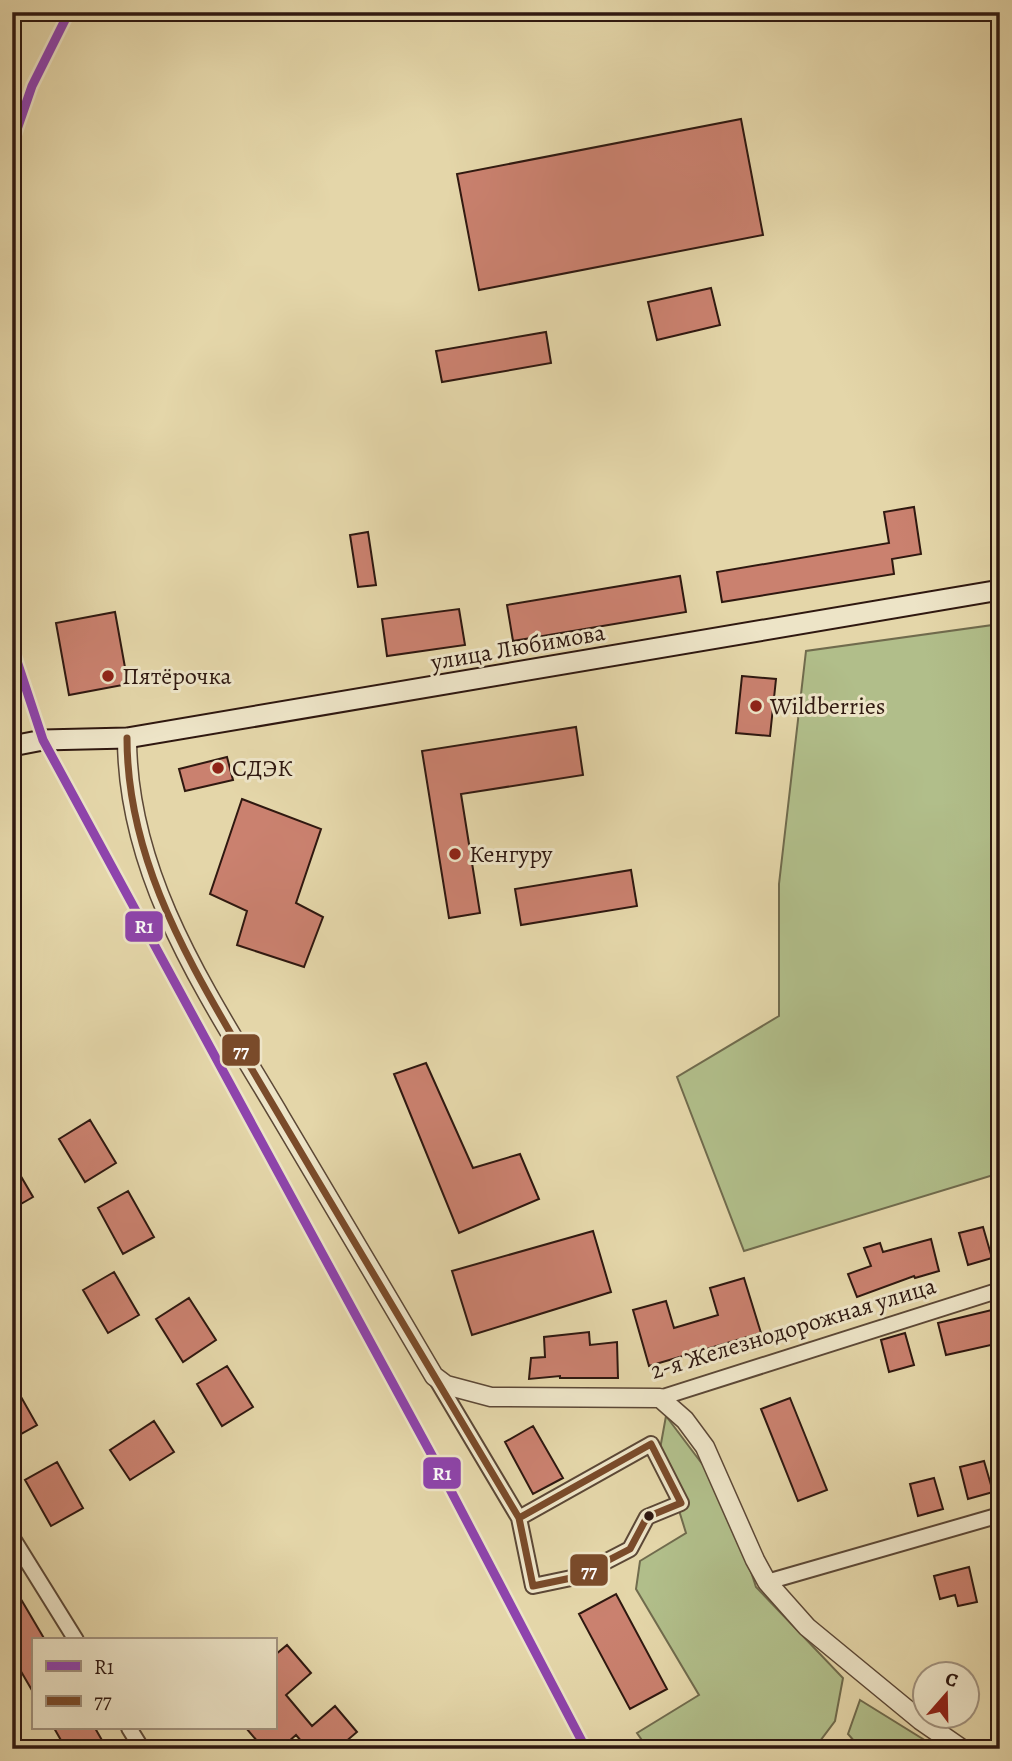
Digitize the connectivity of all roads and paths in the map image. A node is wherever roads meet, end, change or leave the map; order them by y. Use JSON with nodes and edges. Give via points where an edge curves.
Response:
{"nodes":[{"id":1,"x":1000,"y":590,"type":"edge"},
{"id":2,"x":127,"y":738,"type":"junction"},
{"id":3,"x":12,"y":746,"type":"edge"},
{"id":4,"x":1000,"y":1290,"type":"edge"},
{"id":5,"x":434,"y":1376,"type":"junction"},
{"id":6,"x":660,"y":1398,"type":"junction"},
{"id":7,"x":1000,"y":1515,"type":"edge"},
{"id":8,"x":519,"y":1518,"type":"junction"},
{"id":9,"x":12,"y":1537,"type":"edge"},
{"id":10,"x":767,"y":1582,"type":"junction"},
{"id":11,"x":75,"y":1638,"type":"edge"},
{"id":12,"x":130,"y":1730,"type":"edge"},
{"id":13,"x":142,"y":1749,"type":"edge"},
{"id":14,"x":962,"y":1749,"type":"edge"}],
"edges":[{"from":1,"to":2,"type":"main road","name":"улица Любимова"},
{"from":2,"to":3,"type":"main road","name":"улица Любимова","via":[[43,740]]},
{"from":2,"to":5,"type":"street","via":[[141,845],[177,938]]},
{"from":4,"to":6,"type":"street","name":"2-я Железнодорожная улица"},
{"from":5,"to":6,"type":"street","name":"2-я Железнодорожная улица","via":[[446,1385],[491,1397]]},
{"from":5,"to":8,"type":"street"},
{"from":6,"to":10,"type":"street","via":[[685,1420],[705,1447]]},
{"from":7,"to":10,"type":"street"},
{"from":8,"to":8,"type":"street","via":[[533,1586],[576,1577],[630,1549],[647,1517],[681,1503],[651,1444]]},
{"from":9,"to":11,"type":"street"},
{"from":10,"to":14,"type":"street","via":[[807,1627]]},
{"from":12,"to":13,"type":"street"}]}
